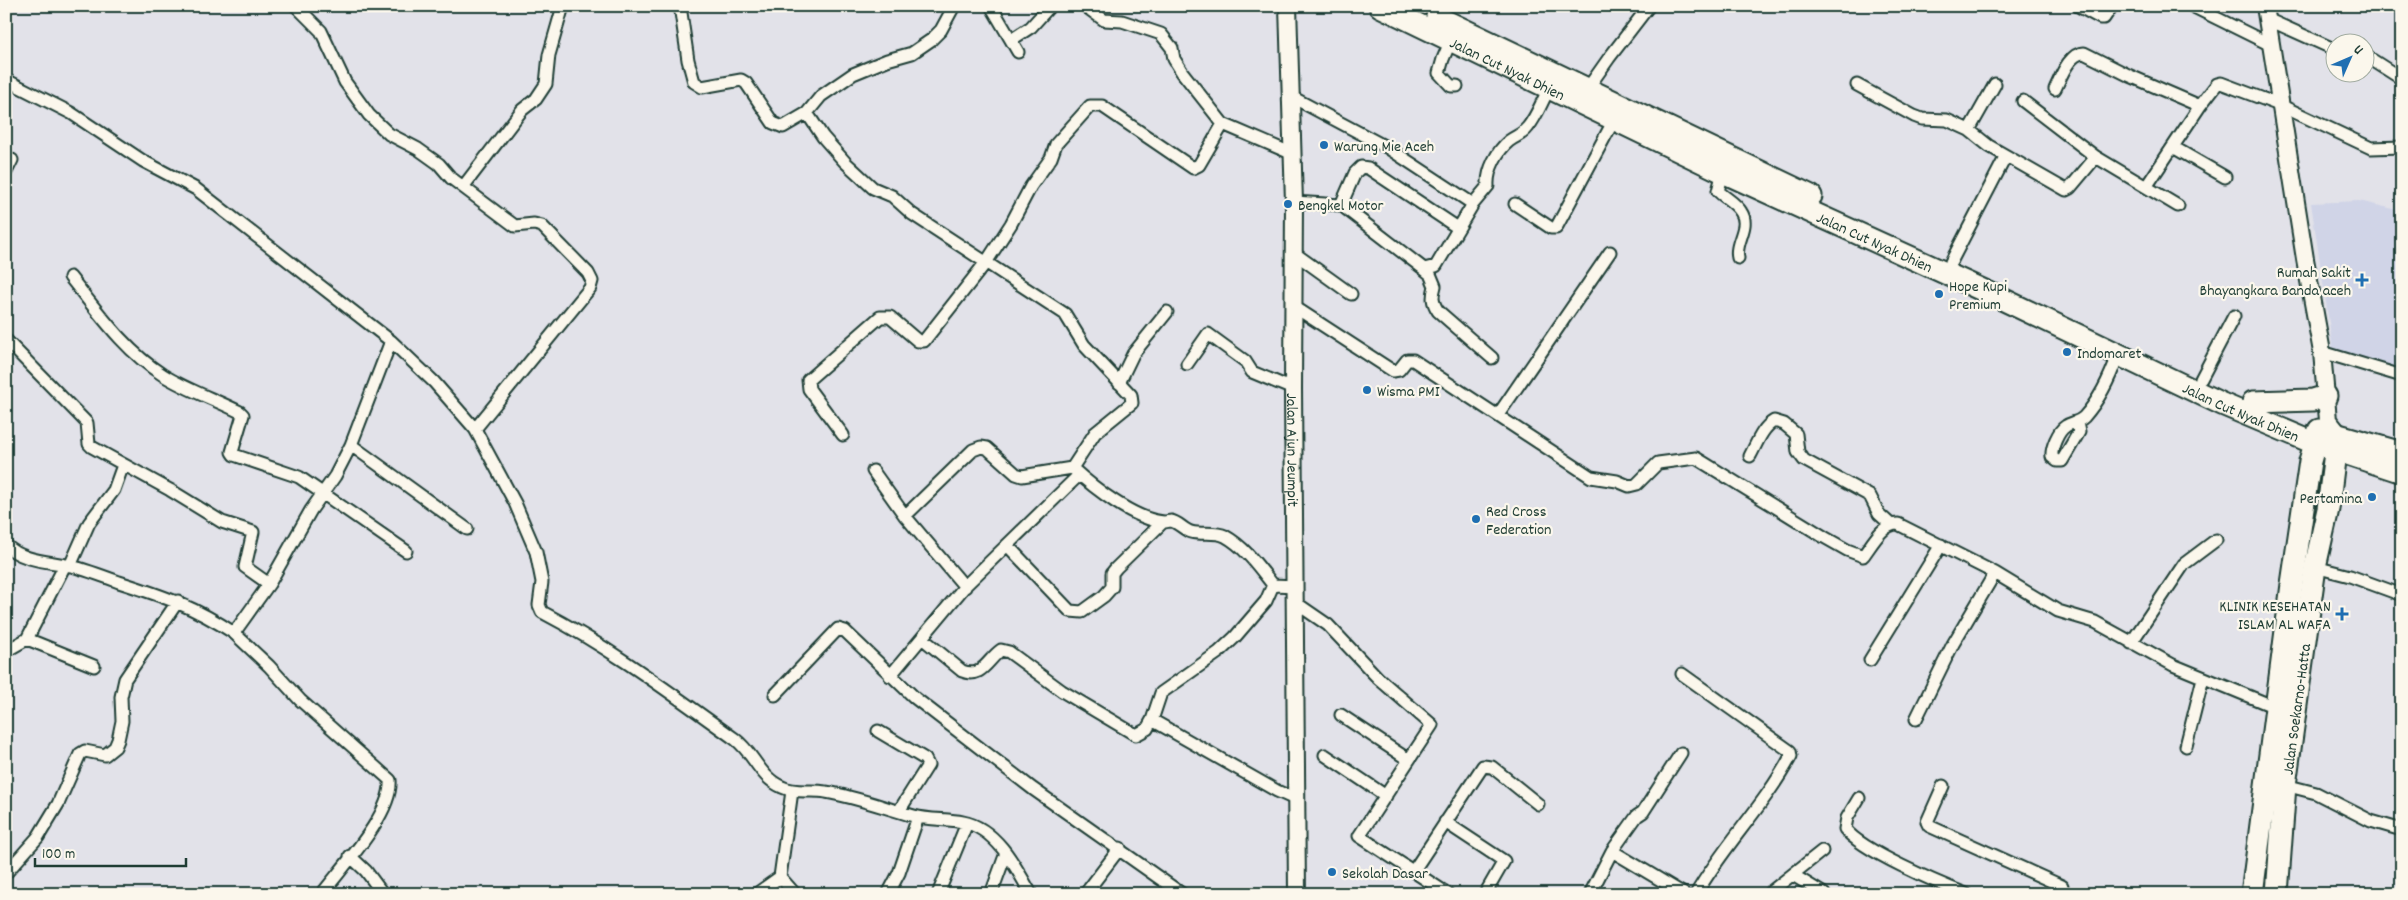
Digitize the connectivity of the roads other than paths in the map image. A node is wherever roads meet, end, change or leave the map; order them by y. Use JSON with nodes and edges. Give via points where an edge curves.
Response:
{"nodes":[{"id":1,"x":296,"y":6,"type":"edge"},
{"id":2,"x":563,"y":6,"type":"edge"},
{"id":3,"x":680,"y":6,"type":"edge"},
{"id":4,"x":954,"y":6,"type":"edge"},
{"id":5,"x":991,"y":6,"type":"edge"},
{"id":6,"x":1050,"y":6,"type":"edge"},
{"id":7,"x":1085,"y":6,"type":"edge"},
{"id":8,"x":1288,"y":6,"type":"edge"},
{"id":9,"x":1380,"y":6,"type":"edge"},
{"id":10,"x":1413,"y":6,"type":"edge"},
{"id":11,"x":1649,"y":6,"type":"edge"},
{"id":12,"x":2078,"y":6,"type":"edge"},
{"id":13,"x":2112,"y":6,"type":"edge"},
{"id":14,"x":2192,"y":6,"type":"edge"},
{"id":15,"x":2266,"y":13,"type":"edge"},
{"id":16,"x":1011,"y":40,"type":"junction"},
{"id":17,"x":1452,"y":40,"type":"junction"},
{"id":18,"x":2271,"y":45,"type":"junction"},
{"id":19,"x":2326,"y":45,"type":"edge"},
{"id":20,"x":1018,"y":52,"type":"dead end"},
{"id":21,"x":2376,"y":62,"type":"edge"},
{"id":22,"x":2402,"y":79,"type":"edge"},
{"id":23,"x":6,"y":80,"type":"edge"},
{"id":24,"x":1995,"y":84,"type":"dead end"},
{"id":25,"x":1857,"y":85,"type":"dead end"},
{"id":26,"x":1456,"y":86,"type":"dead end"},
{"id":27,"x":1549,"y":89,"type":"junction"},
{"id":28,"x":2054,"y":89,"type":"dead end"},
{"id":29,"x":1584,"y":96,"type":"junction"},
{"id":30,"x":1292,"y":97,"type":"junction"},
{"id":31,"x":2023,"y":101,"type":"dead end"},
{"id":32,"x":2200,"y":106,"type":"junction"},
{"id":33,"x":2282,"y":106,"type":"junction"},
{"id":34,"x":807,"y":113,"type":"junction"},
{"id":35,"x":1614,"y":120,"type":"junction"},
{"id":36,"x":1223,"y":124,"type":"junction"},
{"id":37,"x":1969,"y":130,"type":"junction"},
{"id":38,"x":2402,"y":146,"type":"edge"},
{"id":39,"x":2173,"y":147,"type":"junction"},
{"id":40,"x":1293,"y":154,"type":"junction"},
{"id":41,"x":2006,"y":156,"type":"junction"},
{"id":42,"x":2096,"y":157,"type":"junction"},
{"id":43,"x":12,"y":160,"type":"dead end"},
{"id":44,"x":6,"y":172,"type":"edge"},
{"id":45,"x":1723,"y":172,"type":"junction"},
{"id":46,"x":2225,"y":177,"type":"dead end"},
{"id":47,"x":2146,"y":186,"type":"junction"},
{"id":48,"x":463,"y":188,"type":"junction"},
{"id":49,"x":1294,"y":202,"type":"junction"},
{"id":50,"x":1473,"y":204,"type":"junction"},
{"id":51,"x":1515,"y":204,"type":"dead end"},
{"id":52,"x":1341,"y":205,"type":"junction"},
{"id":53,"x":2178,"y":206,"type":"dead end"},
{"id":54,"x":1458,"y":228,"type":"junction"},
{"id":55,"x":1610,"y":252,"type":"dead end"},
{"id":56,"x":1294,"y":253,"type":"junction"},
{"id":57,"x":1738,"y":258,"type":"dead end"},
{"id":58,"x":987,"y":261,"type":"junction"},
{"id":59,"x":1951,"y":262,"type":"junction"},
{"id":60,"x":1424,"y":269,"type":"junction"},
{"id":61,"x":70,"y":277,"type":"dead end"},
{"id":62,"x":1351,"y":294,"type":"dead end"},
{"id":63,"x":1293,"y":306,"type":"junction"},
{"id":64,"x":1167,"y":312,"type":"dead end"},
{"id":65,"x":2234,"y":316,"type":"dead end"},
{"id":66,"x":6,"y":340,"type":"edge"},
{"id":67,"x":391,"y":341,"type":"junction"},
{"id":68,"x":2322,"y":352,"type":"junction"},
{"id":69,"x":2118,"y":355,"type":"junction"},
{"id":70,"x":1492,"y":358,"type":"dead end"},
{"id":71,"x":1187,"y":364,"type":"dead end"},
{"id":72,"x":2402,"y":376,"type":"edge"},
{"id":73,"x":2201,"y":379,"type":"junction"},
{"id":74,"x":1119,"y":383,"type":"junction"},
{"id":75,"x":1293,"y":389,"type":"junction"},
{"id":76,"x":2326,"y":396,"type":"junction"},
{"id":77,"x":2254,"y":402,"type":"junction"},
{"id":78,"x":1498,"y":415,"type":"junction"},
{"id":79,"x":2077,"y":423,"type":"dead end"},
{"id":80,"x":475,"y":429,"type":"junction"},
{"id":81,"x":842,"y":435,"type":"dead end"},
{"id":82,"x":2327,"y":435,"type":"junction"},
{"id":83,"x":351,"y":444,"type":"junction"},
{"id":84,"x":2402,"y":453,"type":"edge"},
{"id":85,"x":1750,"y":456,"type":"dead end"},
{"id":86,"x":123,"y":465,"type":"junction"},
{"id":87,"x":873,"y":471,"type":"dead end"},
{"id":88,"x":1075,"y":471,"type":"junction"},
{"id":89,"x":2402,"y":472,"type":"edge"},
{"id":90,"x":323,"y":494,"type":"junction"},
{"id":91,"x":905,"y":516,"type":"junction"},
{"id":92,"x":1163,"y":522,"type":"junction"},
{"id":93,"x":1890,"y":524,"type":"junction"},
{"id":94,"x":467,"y":529,"type":"dead end"},
{"id":95,"x":2216,"y":540,"type":"dead end"},
{"id":96,"x":1007,"y":545,"type":"junction"},
{"id":97,"x":1941,"y":545,"type":"junction"},
{"id":98,"x":6,"y":546,"type":"edge"},
{"id":99,"x":406,"y":551,"type":"dead end"},
{"id":100,"x":67,"y":565,"type":"junction"},
{"id":101,"x":2315,"y":567,"type":"junction"},
{"id":102,"x":1995,"y":573,"type":"junction"},
{"id":103,"x":269,"y":584,"type":"junction"},
{"id":104,"x":1274,"y":585,"type":"junction"},
{"id":105,"x":1296,"y":586,"type":"junction"},
{"id":106,"x":965,"y":587,"type":"junction"},
{"id":107,"x":2402,"y":595,"type":"edge"},
{"id":108,"x":178,"y":601,"type":"junction"},
{"id":109,"x":1296,"y":603,"type":"junction"},
{"id":110,"x":234,"y":633,"type":"junction"},
{"id":111,"x":922,"y":638,"type":"junction"},
{"id":112,"x":27,"y":639,"type":"junction"},
{"id":113,"x":2131,"y":643,"type":"junction"},
{"id":114,"x":6,"y":651,"type":"edge"},
{"id":115,"x":1870,"y":660,"type":"dead end"},
{"id":116,"x":94,"y":666,"type":"dead end"},
{"id":117,"x":1682,"y":674,"type":"dead end"},
{"id":118,"x":890,"y":676,"type":"junction"},
{"id":119,"x":2203,"y":678,"type":"junction"},
{"id":120,"x":775,"y":695,"type":"dead end"},
{"id":121,"x":2275,"y":707,"type":"junction"},
{"id":122,"x":1341,"y":714,"type":"dead end"},
{"id":123,"x":1916,"y":719,"type":"dead end"},
{"id":124,"x":1152,"y":720,"type":"junction"},
{"id":125,"x":878,"y":731,"type":"dead end"},
{"id":126,"x":2186,"y":746,"type":"dead end"},
{"id":127,"x":1681,"y":753,"type":"dead end"},
{"id":128,"x":1325,"y":755,"type":"dead end"},
{"id":129,"x":1409,"y":760,"type":"junction"},
{"id":130,"x":2285,"y":785,"type":"junction"},
{"id":131,"x":1943,"y":786,"type":"dead end"},
{"id":132,"x":792,"y":791,"type":"junction"},
{"id":133,"x":1386,"y":796,"type":"junction"},
{"id":134,"x":1859,"y":798,"type":"dead end"},
{"id":135,"x":1297,"y":800,"type":"junction"},
{"id":136,"x":1538,"y":804,"type":"dead end"},
{"id":137,"x":900,"y":812,"type":"junction"},
{"id":138,"x":918,"y":817,"type":"junction"},
{"id":139,"x":1445,"y":822,"type":"junction"},
{"id":140,"x":967,"y":823,"type":"junction"},
{"id":141,"x":2402,"y":830,"type":"edge"},
{"id":142,"x":1120,"y":848,"type":"junction"},
{"id":143,"x":1612,"y":851,"type":"junction"},
{"id":144,"x":1822,"y":851,"type":"dead end"},
{"id":145,"x":1006,"y":853,"type":"junction"},
{"id":146,"x":350,"y":856,"type":"junction"},
{"id":147,"x":1414,"y":870,"type":"junction"},
{"id":148,"x":6,"y":874,"type":"edge"},
{"id":149,"x":1793,"y":875,"type":"junction"},
{"id":150,"x":780,"y":877,"type":"junction"},
{"id":151,"x":322,"y":894,"type":"edge"},
{"id":152,"x":383,"y":894,"type":"edge"},
{"id":153,"x":756,"y":894,"type":"edge"},
{"id":154,"x":795,"y":894,"type":"edge"},
{"id":155,"x":888,"y":894,"type":"edge"},
{"id":156,"x":938,"y":894,"type":"edge"},
{"id":157,"x":990,"y":894,"type":"edge"},
{"id":158,"x":1032,"y":894,"type":"edge"},
{"id":159,"x":1085,"y":894,"type":"edge"},
{"id":160,"x":1182,"y":894,"type":"edge"},
{"id":161,"x":1297,"y":894,"type":"edge"},
{"id":162,"x":1448,"y":894,"type":"edge"},
{"id":163,"x":1485,"y":894,"type":"edge"},
{"id":164,"x":1590,"y":894,"type":"edge"},
{"id":165,"x":1684,"y":894,"type":"edge"},
{"id":166,"x":1696,"y":894,"type":"edge"},
{"id":167,"x":1768,"y":894,"type":"edge"},
{"id":168,"x":1824,"y":894,"type":"edge"},
{"id":169,"x":1966,"y":894,"type":"edge"},
{"id":170,"x":2064,"y":894,"type":"edge"},
{"id":171,"x":2252,"y":894,"type":"edge"},
{"id":172,"x":2277,"y":894,"type":"edge"}],
"edges":[{"from":1,"to":48,"type":"street","via":[[321,31],[345,82],[368,115],[389,134],[439,164]]},
{"from":2,"to":48,"type":"street","via":[[549,56],[546,84],[536,99],[522,110]]},
{"from":3,"to":34,"type":"street","via":[[688,60],[697,85],[702,87],[741,80],[772,123],[783,127]]},
{"from":4,"to":34,"type":"street","via":[[941,30],[931,40],[912,53],[853,74],[821,96]]},
{"from":5,"to":16,"type":"street"},
{"from":6,"to":16,"type":"street","via":[[1031,27]]},
{"from":7,"to":36,"type":"street","via":[[1104,20],[1122,21],[1161,34],[1172,48],[1182,72]]},
{"from":8,"to":30,"type":"street","name":"Jalan Ajun Jeumpit"},
{"from":9,"to":17,"type":"highway","name":"Jalan Cut Nyak Dhien"},
{"from":10,"to":29,"type":"highway","name":"Jalan Cut Nyak Dhien"},
{"from":11,"to":29,"type":"street"},
{"from":12,"to":13,"type":"street","via":[[2100,18],[2104,18]]},
{"from":14,"to":18,"type":"street"},
{"from":15,"to":18,"type":"street"},
{"from":15,"to":19,"type":"street"},
{"from":16,"to":20,"type":"street"},
{"from":17,"to":26,"type":"street","via":[[1439,73],[1451,86]]},
{"from":17,"to":27,"type":"highway","name":"Jalan Cut Nyak Dhien"},
{"from":18,"to":33,"type":"street"},
{"from":21,"to":22,"type":"street"},
{"from":23,"to":67,"type":"street","via":[[71,113],[143,161],[196,189]]},
{"from":24,"to":37,"type":"street"},
{"from":25,"to":37,"type":"street","via":[[1914,116],[1947,120]]},
{"from":27,"to":29,"type":"highway","name":"Jalan Cut Nyak Dhien"},
{"from":27,"to":50,"type":"street","via":[[1521,136],[1510,141],[1491,165],[1487,175],[1488,186]]},
{"from":28,"to":32,"type":"street","via":[[2073,57],[2084,53]]},
{"from":29,"to":35,"type":"highway","name":"Jalan Cut Nyak Dhien"},
{"from":29,"to":59,"type":"highway","name":"Jalan Cut Nyak Dhien"},
{"from":30,"to":40,"type":"street","name":"Jalan Ajun Jeumpit"},
{"from":30,"to":50,"type":"street","via":[[1388,148]]},
{"from":31,"to":42,"type":"street"},
{"from":32,"to":33,"type":"street","via":[[2221,82]]},
{"from":32,"to":39,"type":"street"},
{"from":33,"to":38,"type":"street","via":[[2371,148]]},
{"from":33,"to":68,"type":"street","via":[[2304,259]]},
{"from":34,"to":58,"type":"street","via":[[823,137],[872,188],[892,196],[912,214]]},
{"from":35,"to":45,"type":"highway","name":"Jalan Cut Nyak Dhien"},
{"from":35,"to":51,"type":"street","via":[[1556,228],[1551,228]]},
{"from":36,"to":40,"type":"street"},
{"from":36,"to":58,"type":"street","via":[[1199,165],[1193,168],[1102,106],[1090,106],[1056,144],[1051,158]]},
{"from":37,"to":41,"type":"street"},
{"from":39,"to":46,"type":"street"},
{"from":39,"to":47,"type":"street"},
{"from":40,"to":49,"type":"street","name":"Jalan Ajun Jeumpit"},
{"from":41,"to":42,"type":"street","via":[[2066,190]]},
{"from":41,"to":59,"type":"street"},
{"from":42,"to":47,"type":"street"},
{"from":43,"to":44,"type":"street"},
{"from":45,"to":57,"type":"street","via":[[1718,191],[1742,212],[1744,220],[1736,250]]},
{"from":45,"to":69,"type":"highway","name":"Jalan Cut Nyak Dhien"},
{"from":47,"to":53,"type":"street"},
{"from":48,"to":80,"type":"street","via":[[515,226],[542,226],[592,281],[590,288]]},
{"from":49,"to":52,"type":"street"},
{"from":49,"to":56,"type":"street","name":"Jalan Ajun Jeumpit"},
{"from":50,"to":54,"type":"street"},
{"from":52,"to":54,"type":"street","via":[[1355,173],[1360,167],[1368,168]]},
{"from":52,"to":60,"type":"street"},
{"from":54,"to":60,"type":"street","via":[[1436,266]]},
{"from":55,"to":78,"type":"street"},
{"from":56,"to":62,"type":"street"},
{"from":56,"to":63,"type":"street","name":"Jalan Ajun Jeumpit"},
{"from":58,"to":74,"type":"street","via":[[1065,314],[1084,345]]},
{"from":58,"to":81,"type":"street","via":[[924,341],[918,341],[890,317],[880,317],[808,380],[809,389]]},
{"from":59,"to":73,"type":"highway","name":"Jalan Cut Nyak Dhien"},
{"from":60,"to":70,"type":"street","via":[[1435,286],[1432,296],[1438,311]]},
{"from":61,"to":90,"type":"street","via":[[112,330],[156,369],[191,390],[240,412],[244,419],[232,452],[234,455],[299,477]]},
{"from":63,"to":75,"type":"street","name":"Jalan Ajun Jeumpit"},
{"from":63,"to":78,"type":"street","via":[[1393,370],[1399,370],[1407,360],[1413,360]]},
{"from":64,"to":74,"type":"street","via":[[1133,354]]},
{"from":65,"to":73,"type":"street"},
{"from":66,"to":86,"type":"street","via":[[87,423],[92,448]]},
{"from":67,"to":80,"type":"street","via":[[434,382]]},
{"from":67,"to":83,"type":"street"},
{"from":68,"to":72,"type":"street"},
{"from":68,"to":76,"type":"street"},
{"from":69,"to":79,"type":"street","via":[[2106,385]]},
{"from":69,"to":82,"type":"highway","name":"Jalan Cut Nyak Dhien","via":[[2222,404]]},
{"from":71,"to":75,"type":"street","via":[[1208,334],[1246,361],[1252,372]]},
{"from":73,"to":77,"type":"highway","name":"Jalan Cut Nyak Dhien"},
{"from":74,"to":88,"type":"street","via":[[1131,395],[1132,403],[1095,433]]},
{"from":75,"to":105,"type":"street","name":"Jalan Ajun Jeumpit"},
{"from":76,"to":77,"type":"highway","via":[[2314,400]]},
{"from":76,"to":82,"type":"street"},
{"from":77,"to":82,"type":"highway","name":"Jalan Cut Nyak Dhien"},
{"from":78,"to":93,"type":"street","via":[[1591,477],[1629,486],[1637,484],[1658,463],[1696,458],[1824,537],[1863,556]]},
{"from":80,"to":132,"type":"street","via":[[515,503],[536,552],[542,582],[539,605],[542,612],[649,676],[739,743],[770,781]]},
{"from":82,"to":84,"type":"highway","name":"Jalan Cut Nyak Dhien"},
{"from":82,"to":89,"type":"highway","name":"Jalan Cut Nyak Dhien"},
{"from":82,"to":101,"type":"highway","name":"Jalan Soekarno-Hatta","via":[[2328,509]]},
{"from":82,"to":121,"type":"highway","name":"Jalan Soekarno-Hatta"},
{"from":83,"to":90,"type":"street"},
{"from":83,"to":94,"type":"street"},
{"from":85,"to":93,"type":"street","via":[[1770,424],[1774,421],[1784,424],[1796,434],[1798,452],[1804,460],[1870,496],[1879,514]]},
{"from":86,"to":100,"type":"street","via":[[114,490],[89,523]]},
{"from":86,"to":103,"type":"street","via":[[222,522],[253,532],[245,567]]},
{"from":87,"to":91,"type":"street"},
{"from":88,"to":91,"type":"street","via":[[1022,476],[981,447],[973,450]]},
{"from":88,"to":92,"type":"street","via":[[1108,497],[1141,515]]},
{"from":88,"to":96,"type":"street"},
{"from":90,"to":99,"type":"street"},
{"from":90,"to":103,"type":"street"},
{"from":91,"to":106,"type":"street"},
{"from":92,"to":96,"type":"street","via":[[1116,568],[1112,574],[1112,587],[1104,596],[1082,612],[1070,611]]},
{"from":92,"to":104,"type":"street","via":[[1172,521],[1196,533],[1226,537],[1250,556]]},
{"from":93,"to":97,"type":"street","via":[[1898,524]]},
{"from":95,"to":113,"type":"street","via":[[2184,564]]},
{"from":96,"to":106,"type":"street"},
{"from":97,"to":102,"type":"street"},
{"from":97,"to":115,"type":"street"},
{"from":98,"to":100,"type":"street","via":[[25,556]]},
{"from":100,"to":108,"type":"street"},
{"from":100,"to":112,"type":"street"},
{"from":101,"to":107,"type":"street"},
{"from":101,"to":130,"type":"highway","name":"Jalan Soekarno-Hatta"},
{"from":102,"to":113,"type":"street","via":[[2058,611],[2095,622]]},
{"from":102,"to":123,"type":"street","via":[[1953,644]]},
{"from":103,"to":110,"type":"street"},
{"from":104,"to":105,"type":"street"},
{"from":104,"to":124,"type":"street","via":[[1266,601],[1235,637],[1161,693]]},
{"from":105,"to":109,"type":"street","name":"Jalan Ajun Jeumpit"},
{"from":106,"to":111,"type":"street"},
{"from":108,"to":110,"type":"street"},
{"from":108,"to":148,"type":"street","via":[[126,679],[121,697],[122,721],[115,747],[105,755],[85,751],[80,754],[58,804],[38,837]]},
{"from":109,"to":129,"type":"street","via":[[1328,626],[1378,678],[1431,723],[1432,727]]},
{"from":109,"to":135,"type":"street","name":"Jalan Ajun Jeumpit"},
{"from":110,"to":146,"type":"street","via":[[300,700],[390,780],[391,792],[386,806]]},
{"from":111,"to":118,"type":"street"},
{"from":111,"to":124,"type":"street","via":[[970,674],[979,673],[1001,650],[1009,652],[1062,691],[1136,735],[1147,729]]},
{"from":112,"to":114,"type":"street"},
{"from":112,"to":116,"type":"street"},
{"from":113,"to":119,"type":"street"},
{"from":117,"to":166,"type":"street","via":[[1790,751],[1791,756],[1737,836],[1710,868]]},
{"from":118,"to":120,"type":"street","via":[[845,631],[838,629]]},
{"from":118,"to":142,"type":"street","via":[[1033,789]]},
{"from":119,"to":121,"type":"street"},
{"from":119,"to":126,"type":"street"},
{"from":121,"to":171,"type":"highway","name":"Jalan Soekarno-Hatta"},
{"from":122,"to":129,"type":"street"},
{"from":124,"to":135,"type":"street"},
{"from":125,"to":137,"type":"street","via":[[925,759],[928,766]]},
{"from":127,"to":143,"type":"street"},
{"from":128,"to":133,"type":"street"},
{"from":129,"to":133,"type":"street"},
{"from":130,"to":141,"type":"street","via":[[2316,793],[2371,821]]},
{"from":130,"to":172,"type":"highway","name":"Jalan Soekarno-Hatta"},
{"from":131,"to":170,"type":"street","via":[[1927,822],[1929,826],[2062,886]]},
{"from":132,"to":137,"type":"street","via":[[828,792]]},
{"from":132,"to":150,"type":"street"},
{"from":133,"to":147,"type":"street","via":[[1359,836]]},
{"from":134,"to":169,"type":"street","via":[[1847,818],[1845,829],[1848,834],[1901,864]]},
{"from":135,"to":161,"type":"street","name":"Jalan Ajun Jeumpit"},
{"from":136,"to":139,"type":"street","via":[[1487,765],[1478,770]]},
{"from":137,"to":138,"type":"street"},
{"from":138,"to":140,"type":"street"},
{"from":138,"to":155,"type":"street"},
{"from":139,"to":147,"type":"street"},
{"from":139,"to":163,"type":"street","via":[[1504,861]]},
{"from":140,"to":145,"type":"street","via":[[985,833]]},
{"from":140,"to":156,"type":"street"},
{"from":142,"to":159,"type":"street"},
{"from":142,"to":160,"type":"street"},
{"from":143,"to":164,"type":"street"},
{"from":143,"to":165,"type":"street"},
{"from":144,"to":149,"type":"street"},
{"from":145,"to":157,"type":"street"},
{"from":145,"to":158,"type":"street"},
{"from":146,"to":151,"type":"street"},
{"from":146,"to":152,"type":"street"},
{"from":147,"to":162,"type":"street"},
{"from":149,"to":167,"type":"street"},
{"from":149,"to":168,"type":"street"},
{"from":150,"to":153,"type":"street"},
{"from":150,"to":154,"type":"street"}]}
